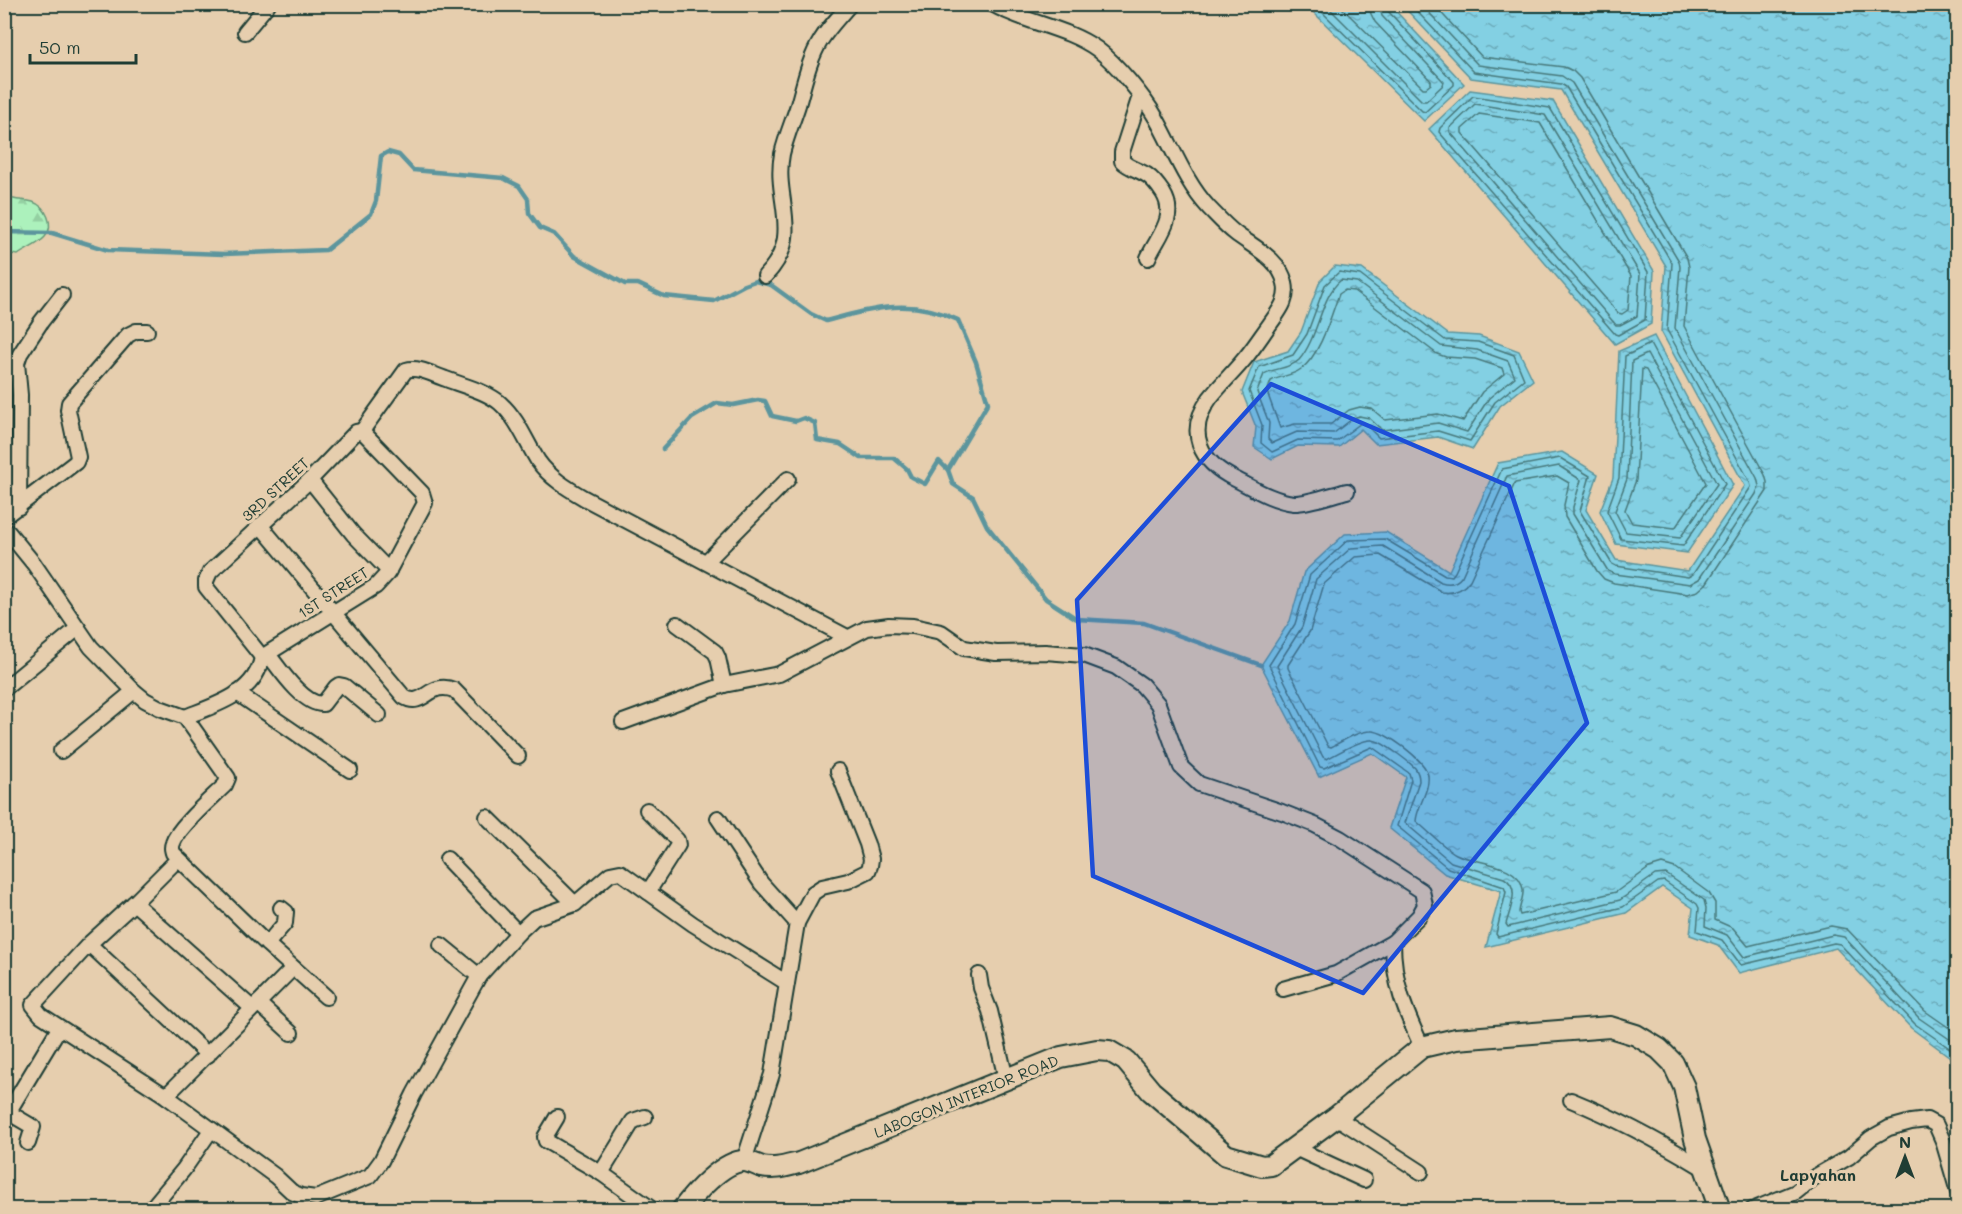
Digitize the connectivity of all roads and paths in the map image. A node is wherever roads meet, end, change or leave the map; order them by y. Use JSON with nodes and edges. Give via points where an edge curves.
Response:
{"nodes":[{"id":1,"x":268,"y":4,"type":"edge"},
{"id":2,"x":850,"y":4,"type":"edge"},
{"id":3,"x":992,"y":4,"type":"edge"},
{"id":4,"x":245,"y":32,"type":"dead end"},
{"id":5,"x":1140,"y":96,"type":"junction"},
{"id":6,"x":1148,"y":258,"type":"dead end"},
{"id":7,"x":765,"y":276,"type":"dead end"},
{"id":8,"x":62,"y":295,"type":"dead end"},
{"id":9,"x":147,"y":331,"type":"dead end"},
{"id":10,"x":362,"y":431,"type":"junction"},
{"id":11,"x":788,"y":479,"type":"dead end"},
{"id":12,"x":310,"y":480,"type":"junction"},
{"id":13,"x":1347,"y":491,"type":"dead end"},
{"id":14,"x":19,"y":507,"type":"junction"},
{"id":15,"x":4,"y":517,"type":"edge"},
{"id":16,"x":260,"y":525,"type":"junction"},
{"id":17,"x":4,"y":531,"type":"edge"},
{"id":18,"x":706,"y":562,"type":"junction"},
{"id":19,"x":389,"y":571,"type":"junction"},
{"id":20,"x":333,"y":614,"type":"junction"},
{"id":21,"x":677,"y":624,"type":"dead end"},
{"id":22,"x":78,"y":628,"type":"junction"},
{"id":23,"x":847,"y":637,"type":"junction"},
{"id":24,"x":265,"y":655,"type":"junction"},
{"id":25,"x":724,"y":685,"type":"junction"},
{"id":26,"x":4,"y":689,"type":"edge"},
{"id":27,"x":134,"y":691,"type":"junction"},
{"id":28,"x":237,"y":693,"type":"junction"},
{"id":29,"x":379,"y":715,"type":"dead end"},
{"id":30,"x":185,"y":717,"type":"junction"},
{"id":31,"x":623,"y":722,"type":"dead end"},
{"id":32,"x":61,"y":751,"type":"dead end"},
{"id":33,"x":518,"y":756,"type":"dead end"},
{"id":34,"x":350,"y":770,"type":"dead end"},
{"id":35,"x":838,"y":771,"type":"dead end"},
{"id":36,"x":647,"y":810,"type":"dead end"},
{"id":37,"x":487,"y":817,"type":"dead end"},
{"id":38,"x":718,"y":818,"type":"dead end"},
{"id":39,"x":178,"y":859,"type":"junction"},
{"id":40,"x":447,"y":859,"type":"dead end"},
{"id":41,"x":648,"y":892,"type":"junction"},
{"id":42,"x":134,"y":903,"type":"junction"},
{"id":43,"x":575,"y":903,"type":"junction"},
{"id":44,"x":282,"y":908,"type":"dead end"},
{"id":45,"x":797,"y":923,"type":"junction"},
{"id":46,"x":518,"y":933,"type":"junction"},
{"id":47,"x":1393,"y":942,"type":"junction"},
{"id":48,"x":89,"y":944,"type":"junction"},
{"id":49,"x":267,"y":944,"type":"junction"},
{"id":50,"x":441,"y":945,"type":"dead end"},
{"id":51,"x":293,"y":968,"type":"junction"},
{"id":52,"x":979,"y":975,"type":"dead end"},
{"id":53,"x":479,"y":976,"type":"junction"},
{"id":54,"x":787,"y":983,"type":"junction"},
{"id":55,"x":1283,"y":989,"type":"dead end"},
{"id":56,"x":326,"y":997,"type":"dead end"},
{"id":57,"x":255,"y":1005,"type":"junction"},
{"id":58,"x":59,"y":1028,"type":"junction"},
{"id":59,"x":291,"y":1032,"type":"dead end"},
{"id":60,"x":1422,"y":1047,"type":"junction"},
{"id":61,"x":208,"y":1055,"type":"junction"},
{"id":62,"x":1006,"y":1079,"type":"junction"},
{"id":63,"x":166,"y":1096,"type":"junction"},
{"id":64,"x":1571,"y":1100,"type":"dead end"},
{"id":65,"x":557,"y":1117,"type":"dead end"},
{"id":66,"x":645,"y":1117,"type":"dead end"},
{"id":67,"x":1336,"y":1117,"type":"junction"},
{"id":68,"x":212,"y":1130,"type":"junction"},
{"id":69,"x":28,"y":1143,"type":"dead end"},
{"id":70,"x":1295,"y":1148,"type":"junction"},
{"id":71,"x":744,"y":1161,"type":"junction"},
{"id":72,"x":1705,"y":1169,"type":"junction"},
{"id":73,"x":1422,"y":1172,"type":"dead end"},
{"id":74,"x":601,"y":1173,"type":"junction"},
{"id":75,"x":1364,"y":1180,"type":"dead end"},
{"id":76,"x":1958,"y":1192,"type":"edge"},
{"id":77,"x":150,"y":1209,"type":"edge"},
{"id":78,"x":653,"y":1209,"type":"edge"},
{"id":79,"x":682,"y":1209,"type":"edge"},
{"id":80,"x":1720,"y":1209,"type":"edge"},
{"id":81,"x":1752,"y":1209,"type":"edge"}],
"edges":[{"from":1,"to":4,"type":"street"},
{"from":2,"to":7,"type":"street","via":[[821,40],[808,70],[782,155],[786,220],[782,256]]},
{"from":3,"to":5,"type":"street","via":[[1097,49]]},
{"from":5,"to":6,"type":"street","via":[[1122,161],[1149,176],[1169,202],[1165,226]]},
{"from":5,"to":13,"type":"street","via":[[1208,207],[1276,265],[1286,285],[1286,300],[1202,412],[1198,429],[1204,456],[1219,472],[1272,497],[1295,503]]},
{"from":8,"to":14,"type":"street","via":[[17,363]]},
{"from":9,"to":14,"type":"street","via":[[128,335],[69,404],[76,462]]},
{"from":10,"to":12,"type":"street","name":"3RD STREET","via":[[356,432]]},
{"from":10,"to":18,"type":"street","name":"3RD STREET","via":[[406,370],[417,369],[490,396],[513,418],[539,462],[557,481]]},
{"from":10,"to":19,"type":"street","name":"1ST STREET","via":[[425,498]]},
{"from":11,"to":18,"type":"street"},
{"from":12,"to":16,"type":"street","name":"3RD STREET"},
{"from":12,"to":19,"type":"street"},
{"from":14,"to":15,"type":"street"},
{"from":16,"to":20,"type":"street"},
{"from":16,"to":24,"type":"street","name":"3RD STREET","via":[[210,572],[206,587]]},
{"from":17,"to":22,"type":"street","via":[[34,564]]},
{"from":18,"to":23,"type":"street"},
{"from":19,"to":20,"type":"street","name":"1ST STREET","via":[[376,586]]},
{"from":20,"to":24,"type":"street","name":"1ST STREET"},
{"from":20,"to":33,"type":"street","via":[[404,697],[416,701],[440,687],[454,690]]},
{"from":21,"to":25,"type":"street","via":[[715,652]]},
{"from":22,"to":26,"type":"street"},
{"from":22,"to":27,"type":"street"},
{"from":23,"to":25,"type":"street","via":[[779,674]]},
{"from":23,"to":47,"type":"street","via":[[867,628],[913,626],[941,632],[964,648],[996,653],[1084,655],[1116,667],[1142,685],[1158,704],[1181,767],[1199,784],[1315,825],[1422,891],[1425,905],[1419,916]]},
{"from":24,"to":28,"type":"street","name":"1ST STREET","via":[[258,673]]},
{"from":24,"to":29,"type":"street","via":[[288,682],[318,705],[339,685]]},
{"from":25,"to":31,"type":"street"},
{"from":27,"to":30,"type":"street","via":[[160,708]]},
{"from":27,"to":32,"type":"street"},
{"from":28,"to":30,"type":"street","name":"1ST STREET"},
{"from":28,"to":34,"type":"street"},
{"from":30,"to":39,"type":"street","via":[[228,782],[173,842]]},
{"from":35,"to":45,"type":"street","via":[[867,844],[870,866],[868,871],[848,881],[813,892]]},
{"from":36,"to":41,"type":"street","via":[[678,845]]},
{"from":37,"to":43,"type":"street"},
{"from":38,"to":45,"type":"street","via":[[761,883]]},
{"from":39,"to":42,"type":"street"},
{"from":39,"to":49,"type":"street"},
{"from":40,"to":46,"type":"street"},
{"from":41,"to":43,"type":"street","via":[[615,872]]},
{"from":41,"to":54,"type":"street"},
{"from":42,"to":48,"type":"street"},
{"from":42,"to":57,"type":"street"},
{"from":43,"to":46,"type":"street","via":[[534,918]]},
{"from":44,"to":49,"type":"street","via":[[286,912],[285,923]]},
{"from":45,"to":54,"type":"street"},
{"from":46,"to":53,"type":"street"},
{"from":47,"to":55,"type":"street","via":[[1336,974]]},
{"from":47,"to":60,"type":"street","via":[[1398,987]]},
{"from":48,"to":58,"type":"street","via":[[33,1005]]},
{"from":48,"to":61,"type":"street"},
{"from":49,"to":51,"type":"street"},
{"from":50,"to":53,"type":"street"},
{"from":51,"to":56,"type":"street"},
{"from":51,"to":57,"type":"street"},
{"from":52,"to":62,"type":"street"},
{"from":53,"to":68,"type":"street","via":[[370,1176],[316,1198],[301,1196]]},
{"from":54,"to":71,"type":"street","via":[[772,1074]]},
{"from":57,"to":59,"type":"street"},
{"from":57,"to":61,"type":"street"},
{"from":58,"to":63,"type":"street"},
{"from":58,"to":69,"type":"street","via":[[9,1111],[33,1127]]},
{"from":60,"to":67,"type":"street","name":"LABOGON INTERIOR ROAD"},
{"from":60,"to":72,"type":"street","name":"LABOGON INTERIOR ROAD","via":[[1456,1039],[1610,1027],[1636,1035],[1673,1063],[1684,1087]]},
{"from":61,"to":63,"type":"street"},
{"from":62,"to":70,"type":"street","name":"LABOGON INTERIOR ROAD","via":[[1061,1057],[1097,1050],[1109,1052],[1126,1061],[1150,1090],[1226,1155],[1271,1166]]},
{"from":62,"to":71,"type":"street","name":"LABOGON INTERIOR ROAD","via":[[799,1163],[781,1168]]},
{"from":63,"to":68,"type":"street"},
{"from":64,"to":72,"type":"street","via":[[1607,1115]]},
{"from":65,"to":74,"type":"street","via":[[546,1141]]},
{"from":66,"to":74,"type":"street","via":[[633,1121]]},
{"from":67,"to":70,"type":"street","name":"LABOGON INTERIOR ROAD"},
{"from":67,"to":73,"type":"street"},
{"from":68,"to":77,"type":"street"},
{"from":70,"to":75,"type":"street"},
{"from":71,"to":79,"type":"street","via":[[728,1165]]},
{"from":72,"to":80,"type":"street","name":"LABOGON INTERIOR ROAD"},
{"from":74,"to":78,"type":"street"},
{"from":76,"to":81,"type":"street","via":[[1943,1141],[1936,1125],[1928,1120],[1890,1128],[1796,1192]]}]}
